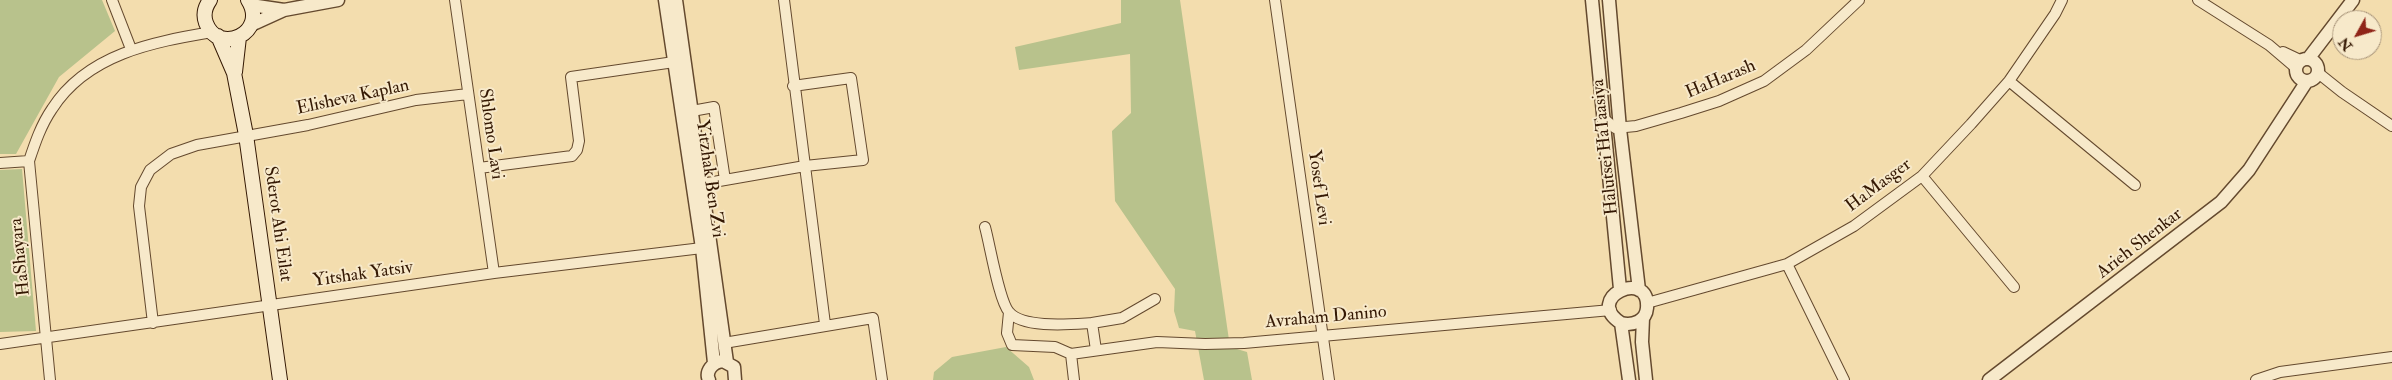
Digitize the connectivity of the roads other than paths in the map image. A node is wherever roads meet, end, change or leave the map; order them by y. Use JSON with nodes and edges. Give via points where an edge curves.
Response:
{"nodes":[{"id":1,"x":112,"y":0,"type":"edge"},
{"id":2,"x":210,"y":0,"type":"edge"},
{"id":3,"x":338,"y":0,"type":"edge"},
{"id":4,"x":455,"y":0,"type":"edge"},
{"id":5,"x":665,"y":0,"type":"edge"},
{"id":6,"x":676,"y":0,"type":"edge"},
{"id":7,"x":784,"y":0,"type":"edge"},
{"id":8,"x":1275,"y":0,"type":"edge"},
{"id":9,"x":1592,"y":0,"type":"edge"},
{"id":10,"x":1609,"y":0,"type":"edge"},
{"id":11,"x":1859,"y":0,"type":"edge"},
{"id":12,"x":2062,"y":0,"type":"edge"},
{"id":13,"x":2198,"y":0,"type":"edge"},
{"id":14,"x":2353,"y":0,"type":"edge"},
{"id":15,"x":249,"y":3,"type":"edge"},
{"id":16,"x":284,"y":10,"type":"junction"},
{"id":17,"x":251,"y":24,"type":"junction"},
{"id":18,"x":215,"y":34,"type":"junction"},
{"id":19,"x":239,"y":37,"type":"junction"},
{"id":20,"x":131,"y":49,"type":"junction"},
{"id":21,"x":674,"y":62,"type":"junction"},
{"id":22,"x":2307,"y":70,"type":"junction"},
{"id":23,"x":234,"y":73,"type":"junction"},
{"id":24,"x":2009,"y":81,"type":"junction"},
{"id":25,"x":793,"y":86,"type":"junction"},
{"id":26,"x":468,"y":94,"type":"junction"},
{"id":27,"x":692,"y":111,"type":"junction"},
{"id":28,"x":1602,"y":117,"type":"junction"},
{"id":29,"x":2392,"y":126,"type":"edge"},
{"id":30,"x":1620,"y":129,"type":"junction"},
{"id":31,"x":246,"y":135,"type":"junction"},
{"id":32,"x":29,"y":161,"type":"junction"},
{"id":33,"x":0,"y":163,"type":"edge"},
{"id":34,"x":804,"y":166,"type":"junction"},
{"id":35,"x":479,"y":168,"type":"junction"},
{"id":36,"x":1922,"y":176,"type":"junction"},
{"id":37,"x":725,"y":180,"type":"junction"},
{"id":38,"x":702,"y":184,"type":"junction"},
{"id":39,"x":2135,"y":185,"type":"dead end"},
{"id":40,"x":985,"y":227,"type":"dead end"},
{"id":41,"x":702,"y":248,"type":"junction"},
{"id":42,"x":1787,"y":264,"type":"junction"},
{"id":43,"x":494,"y":273,"type":"junction"},
{"id":44,"x":2014,"y":287,"type":"dead end"},
{"id":45,"x":1620,"y":289,"type":"junction"},
{"id":46,"x":1639,"y":290,"type":"junction"},
{"id":47,"x":1155,"y":299,"type":"dead end"},
{"id":48,"x":1647,"y":303,"type":"junction"},
{"id":49,"x":270,"y":305,"type":"junction"},
{"id":50,"x":1610,"y":310,"type":"junction"},
{"id":51,"x":1009,"y":312,"type":"junction"},
{"id":52,"x":1643,"y":318,"type":"junction"},
{"id":53,"x":153,"y":322,"type":"junction"},
{"id":54,"x":1092,"y":323,"type":"junction"},
{"id":55,"x":1621,"y":323,"type":"junction"},
{"id":56,"x":825,"y":324,"type":"junction"},
{"id":57,"x":1323,"y":334,"type":"junction"},
{"id":58,"x":46,"y":338,"type":"junction"},
{"id":59,"x":724,"y":343,"type":"junction"},
{"id":60,"x":0,"y":344,"type":"edge"},
{"id":61,"x":1096,"y":350,"type":"junction"},
{"id":62,"x":1071,"y":354,"type":"junction"},
{"id":63,"x":2392,"y":357,"type":"edge"},
{"id":64,"x":721,"y":362,"type":"junction"},
{"id":65,"x":2281,"y":376,"type":"edge"},
{"id":66,"x":50,"y":380,"type":"edge"},
{"id":67,"x":280,"y":380,"type":"edge"},
{"id":68,"x":707,"y":380,"type":"edge"},
{"id":69,"x":735,"y":380,"type":"edge"},
{"id":70,"x":882,"y":380,"type":"edge"},
{"id":71,"x":1074,"y":380,"type":"edge"},
{"id":72,"x":1329,"y":380,"type":"edge"},
{"id":73,"x":1629,"y":380,"type":"edge"},
{"id":74,"x":1646,"y":380,"type":"edge"},
{"id":75,"x":1844,"y":380,"type":"edge"},
{"id":76,"x":1989,"y":380,"type":"edge"},
{"id":77,"x":2256,"y":380,"type":"edge"}],
"edges":[{"from":1,"to":20,"type":"street"},
{"from":2,"to":18,"type":"main road","name":"Sderot Ahi Eilat","via":[[205,18]]},
{"from":3,"to":16,"type":"street"},
{"from":4,"to":26,"type":"street","name":"Shlomo Lavi"},
{"from":5,"to":21,"type":"street","name":"Yitzhak Ben Zvi"},
{"from":6,"to":27,"type":"street","name":"Yitzhak Ben Zvi"},
{"from":7,"to":25,"type":"street"},
{"from":8,"to":57,"type":"street","name":"Yosef Levi"},
{"from":9,"to":28,"type":"street","name":"Halutsei HaTaasiya"},
{"from":10,"to":30,"type":"street","name":"Halutsei HaTaasiya"},
{"from":11,"to":30,"type":"street","name":"HaHarash","via":[[1806,50],[1764,81],[1681,114]]},
{"from":12,"to":24,"type":"street","name":"HaMasger"},
{"from":13,"to":22,"type":"street"},
{"from":14,"to":22,"type":"street","name":"Arieh Shenkar"},
{"from":15,"to":16,"type":"street"},
{"from":15,"to":17,"type":"main road","via":[[253,12]]},
{"from":16,"to":17,"type":"street"},
{"from":17,"to":19,"type":"main road"},
{"from":18,"to":19,"type":"main road","via":[[232,39]]},
{"from":18,"to":20,"type":"street","name":"HaShayara","via":[[166,40]]},
{"from":18,"to":23,"type":"main road","name":"Sderot Ahi Eilat"},
{"from":19,"to":23,"type":"main road","name":"Sderot Ahi Eilat"},
{"from":20,"to":32,"type":"street","name":"HaShayara","via":[[81,77],[59,100],[40,130]]},
{"from":21,"to":35,"type":"street","via":[[571,77],[579,141],[578,150],[572,156]]},
{"from":21,"to":41,"type":"street","name":"Yitzhak Ben Zvi"},
{"from":22,"to":29,"type":"street"},
{"from":22,"to":76,"type":"street","name":"Arieh Shenkar","via":[[2288,111],[2249,170],[2221,202]]},
{"from":23,"to":31,"type":"main road","name":"Sderot Ahi Eilat"},
{"from":24,"to":36,"type":"street","name":"HaMasger"},
{"from":24,"to":39,"type":"street"},
{"from":25,"to":34,"type":"street"},
{"from":25,"to":34,"type":"street","via":[[852,78],[863,160]]},
{"from":26,"to":31,"type":"street","name":"Elisheva Kaplan","via":[[416,100],[308,125]]},
{"from":26,"to":35,"type":"street","name":"Shlomo Lavi"},
{"from":27,"to":37,"type":"street","via":[[714,108]]},
{"from":27,"to":38,"type":"street","name":"Yitzhak Ben Zvi"},
{"from":28,"to":30,"type":"street","via":[[1610,126]]},
{"from":28,"to":45,"type":"street","name":"Halutsei HaTaasiya"},
{"from":30,"to":46,"type":"street","name":"Halutsei HaTaasiya"},
{"from":31,"to":49,"type":"main road","name":"Sderot Ahi Eilat"},
{"from":31,"to":53,"type":"street","name":"Elisheva Kaplan","via":[[171,154],[150,170],[141,187],[139,206]]},
{"from":32,"to":33,"type":"street"},
{"from":32,"to":58,"type":"street","name":"HaShayara"},
{"from":34,"to":37,"type":"street"},
{"from":34,"to":56,"type":"street"},
{"from":35,"to":43,"type":"street","name":"Shlomo Lavi"},
{"from":36,"to":42,"type":"street","name":"HaMasger","via":[[1854,226]]},
{"from":36,"to":44,"type":"street"},
{"from":37,"to":38,"type":"street"},
{"from":38,"to":59,"type":"street","name":"Yitzhak Ben Zvi"},
{"from":40,"to":51,"type":"street","via":[[1002,299]]},
{"from":41,"to":43,"type":"street","name":"Yitshak Yatsiv"},
{"from":41,"to":64,"type":"street","name":"Yitzhak Ben Zvi"},
{"from":42,"to":48,"type":"street","name":"HaMasger"},
{"from":42,"to":75,"type":"street"},
{"from":43,"to":49,"type":"street","name":"Yitshak Yatsiv"},
{"from":45,"to":46,"type":"street"},
{"from":45,"to":50,"type":"street","via":[[1612,298]]},
{"from":46,"to":48,"type":"street","name":"Halutsei HaTaasiya"},
{"from":47,"to":54,"type":"street","via":[[1122,318]]},
{"from":48,"to":52,"type":"street"},
{"from":49,"to":53,"type":"street","name":"Yitshak Yatsiv"},
{"from":49,"to":67,"type":"main road","name":"Sderot Ahi Eilat"},
{"from":50,"to":55,"type":"street"},
{"from":50,"to":57,"type":"street","name":"Avraham Danino"},
{"from":51,"to":54,"type":"street","via":[[1020,319],[1060,326]]},
{"from":51,"to":62,"type":"street","via":[[1006,333],[1012,345],[1055,348]]},
{"from":52,"to":55,"type":"street","via":[[1633,324]]},
{"from":52,"to":74,"type":"street"},
{"from":53,"to":58,"type":"street","name":"Yitshak Yatsiv"},
{"from":54,"to":61,"type":"street"},
{"from":55,"to":73,"type":"street"},
{"from":56,"to":59,"type":"street"},
{"from":56,"to":70,"type":"street","via":[[873,318]]},
{"from":57,"to":61,"type":"street","name":"Avraham Danino","via":[[1244,343],[1157,342]]},
{"from":57,"to":72,"type":"street","name":"Yosef Levi"},
{"from":58,"to":60,"type":"street","name":"Yitshak Yatsiv"},
{"from":58,"to":66,"type":"street","name":"HaShayara"},
{"from":59,"to":64,"type":"street","name":"Yitzhak Ben Zvi"},
{"from":61,"to":62,"type":"street","name":"Avraham Danino"},
{"from":62,"to":71,"type":"street"},
{"from":63,"to":65,"type":"street"},
{"from":64,"to":68,"type":"street","via":[[710,368]]},
{"from":64,"to":69,"type":"street","via":[[736,371]]},
{"from":65,"to":77,"type":"street"}]}
